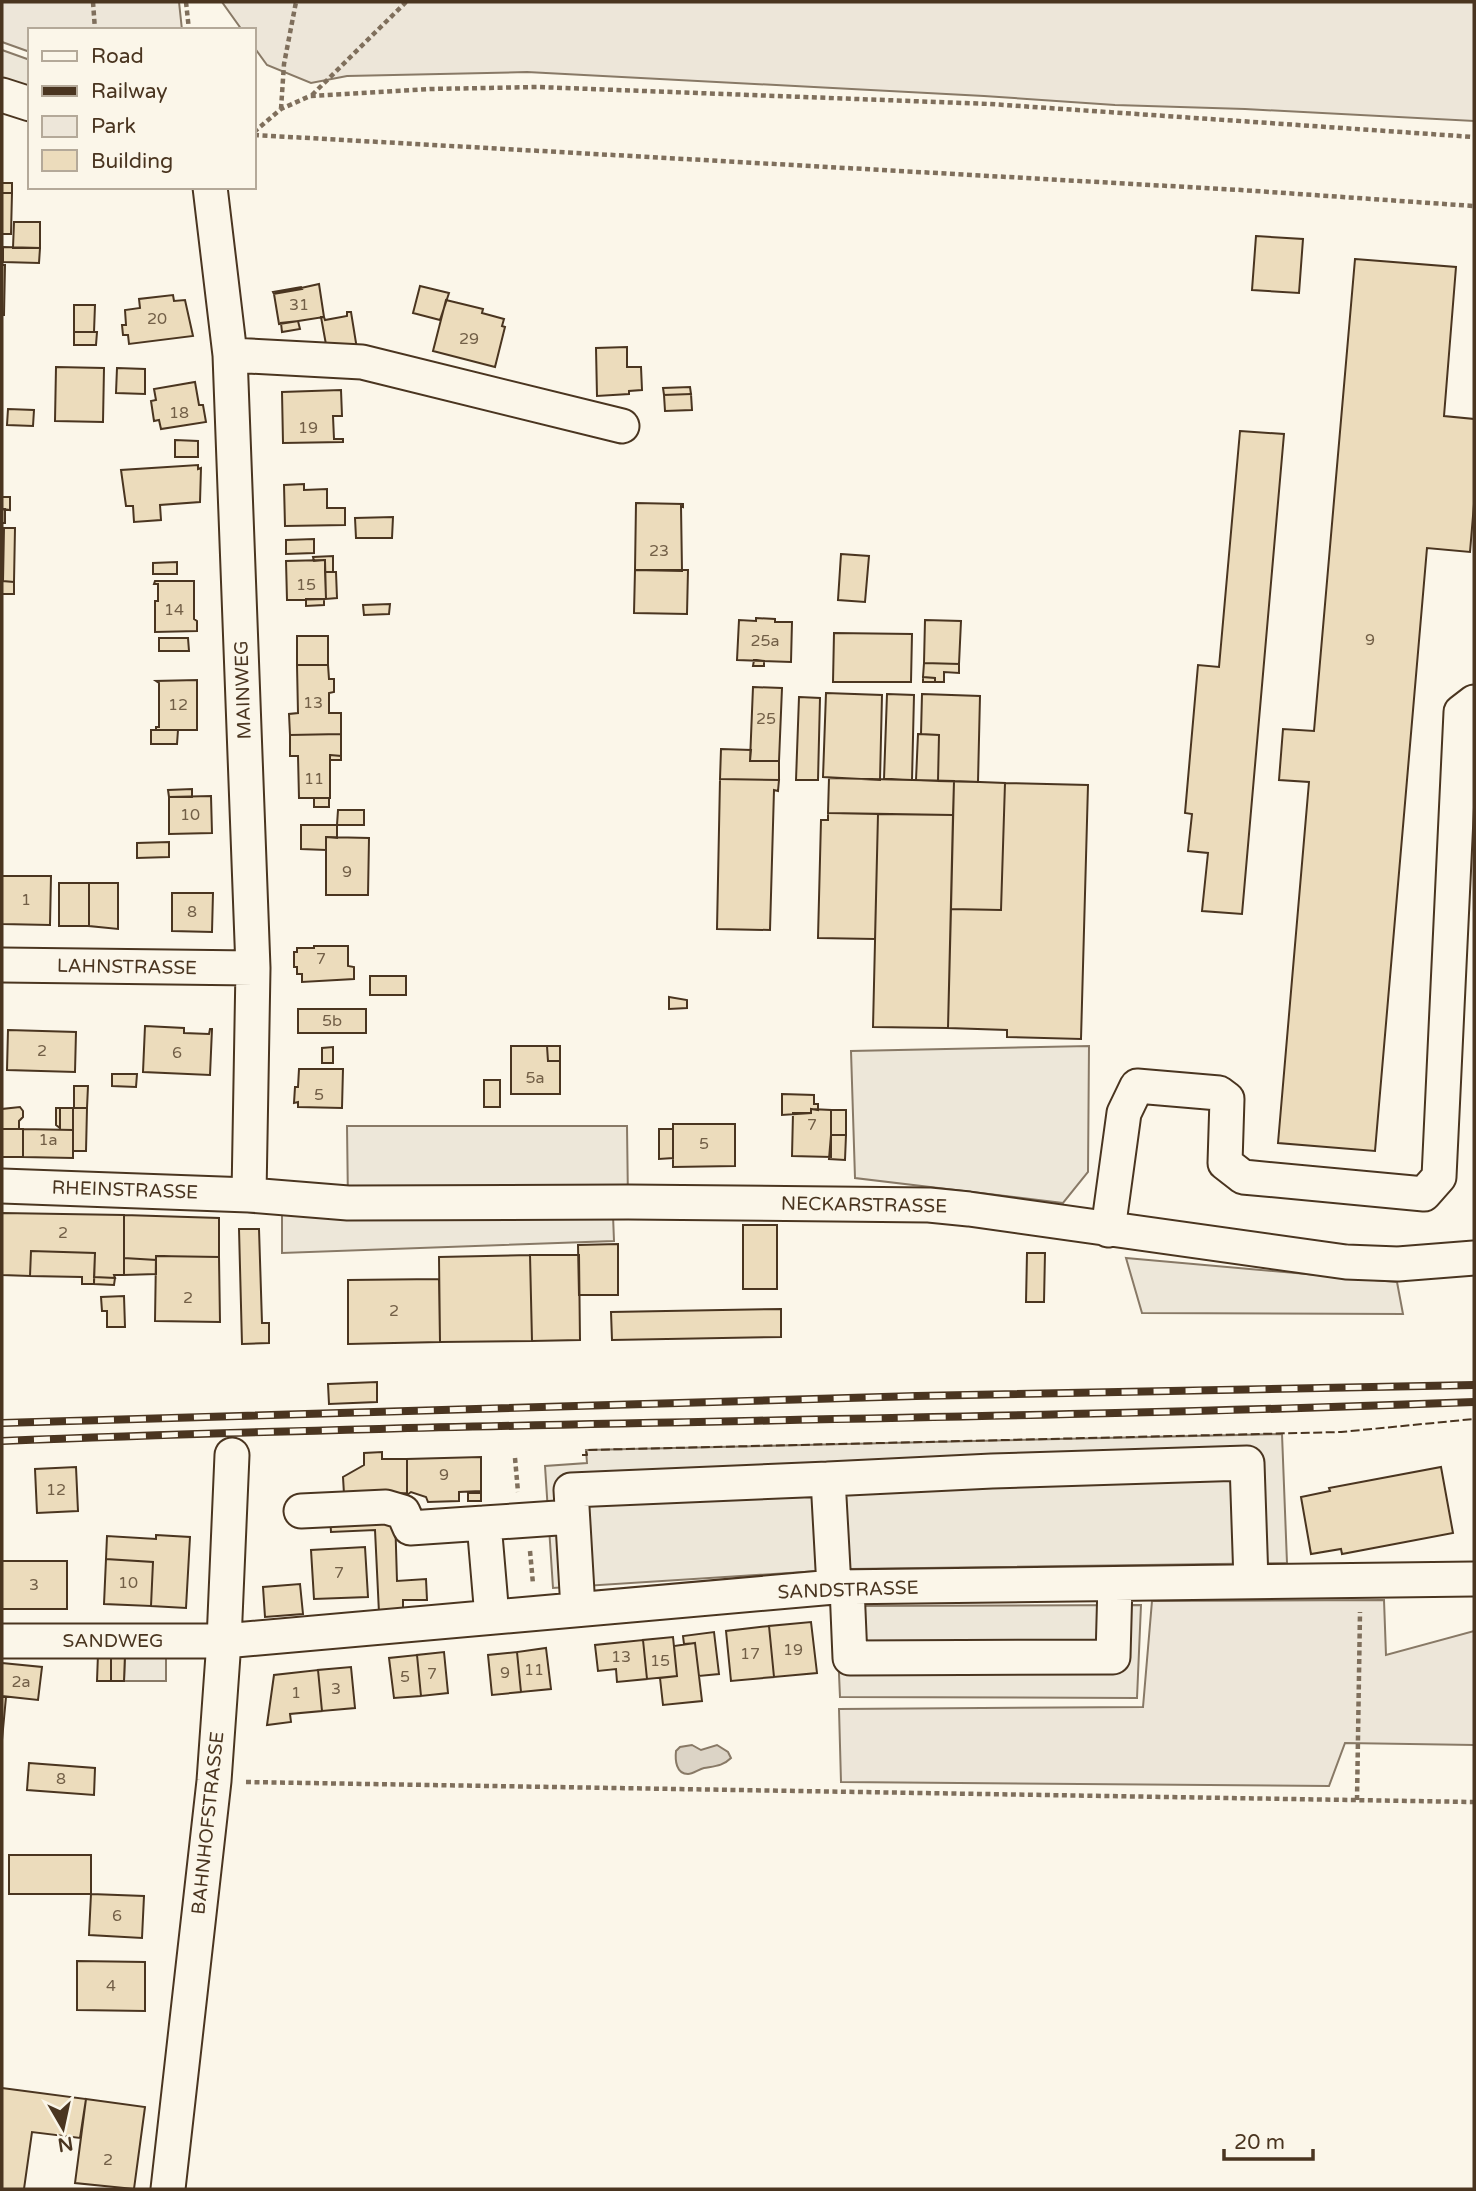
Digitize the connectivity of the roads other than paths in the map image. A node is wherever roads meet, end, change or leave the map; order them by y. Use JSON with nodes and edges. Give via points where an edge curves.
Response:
{"nodes":[{"id":1,"x":2,"y":95,"type":"edge"},
{"id":2,"x":28,"y":103,"type":"edge"},
{"id":3,"x":210,"y":189,"type":"edge"},
{"id":4,"x":230,"y":355,"type":"junction"},
{"id":5,"x":622,"y":426,"type":"dead end"},
{"id":6,"x":1474,"y":702,"type":"edge"},
{"id":7,"x":2,"y":965,"type":"edge"},
{"id":8,"x":253,"y":968,"type":"junction"},
{"id":9,"x":2,"y":1186,"type":"edge"},
{"id":10,"x":249,"y":1195,"type":"junction"},
{"id":11,"x":1108,"y":1230,"type":"junction"},
{"id":12,"x":1474,"y":1258,"type":"edge"},
{"id":13,"x":232,"y":1455,"type":"dead end"},
{"id":14,"x":828,"y":1479,"type":"junction"},
{"id":15,"x":300,"y":1511,"type":"dead end"},
{"id":16,"x":572,"y":1517,"type":"junction"},
{"id":17,"x":484,"y":1523,"type":"junction"},
{"id":18,"x":1474,"y":1579,"type":"edge"},
{"id":19,"x":1251,"y":1581,"type":"junction"},
{"id":20,"x":1115,"y":1584,"type":"junction"},
{"id":21,"x":841,"y":1587,"type":"junction"},
{"id":22,"x":578,"y":1609,"type":"junction"},
{"id":23,"x":492,"y":1617,"type":"junction"},
{"id":24,"x":2,"y":1641,"type":"edge"},
{"id":25,"x":224,"y":1641,"type":"junction"},
{"id":26,"x":168,"y":2189,"type":"edge"}],
"edges":[{"from":1,"to":2,"type":"street"},
{"from":3,"to":4,"type":"street","name":"MAINWEG"},
{"from":4,"to":5,"type":"street","via":[[362,362]]},
{"from":4,"to":8,"type":"street","name":"MAINWEG"},
{"from":6,"to":11,"type":"street","via":[[1461,712],[1439,1177],[1424,1194],[1243,1177],[1225,1163],[1227,1099],[1219,1093],[1137,1086],[1124,1113]]},
{"from":7,"to":8,"type":"street","name":"LAHNSTRASSE"},
{"from":8,"to":10,"type":"street","name":"MAINWEG"},
{"from":9,"to":10,"type":"street","name":"RHEINSTRASSE"},
{"from":10,"to":11,"type":"street","name":"NECKARSTRASSE","via":[[348,1203],[902,1204],[970,1209]]},
{"from":11,"to":12,"type":"street","name":"NECKARSTRASSE","via":[[1346,1262],[1398,1264]]},
{"from":13,"to":25,"type":"street","name":"BAHNHOFSTRASSE"},
{"from":14,"to":16,"type":"street","via":[[571,1490]]},
{"from":14,"to":19,"type":"street","via":[[1247,1463]]},
{"from":14,"to":21,"type":"street"},
{"from":15,"to":17,"type":"street","via":[[386,1507],[402,1512],[410,1528]]},
{"from":16,"to":17,"type":"street"},
{"from":16,"to":22,"type":"street"},
{"from":17,"to":23,"type":"street"},
{"from":18,"to":19,"type":"street","name":"SANDSTRASSE"},
{"from":19,"to":20,"type":"street","name":"SANDSTRASSE"},
{"from":20,"to":21,"type":"street","name":"SANDSTRASSE"},
{"from":20,"to":21,"type":"street","via":[[1113,1657],[850,1658]]},
{"from":21,"to":22,"type":"street","name":"SANDSTRASSE"},
{"from":22,"to":23,"type":"street","name":"SANDSTRASSE"},
{"from":23,"to":25,"type":"street","name":"SANDSTRASSE"},
{"from":24,"to":25,"type":"street","name":"SANDWEG"},
{"from":25,"to":26,"type":"street","name":"BAHNHOFSTRASSE","via":[[214,1781]]}]}
